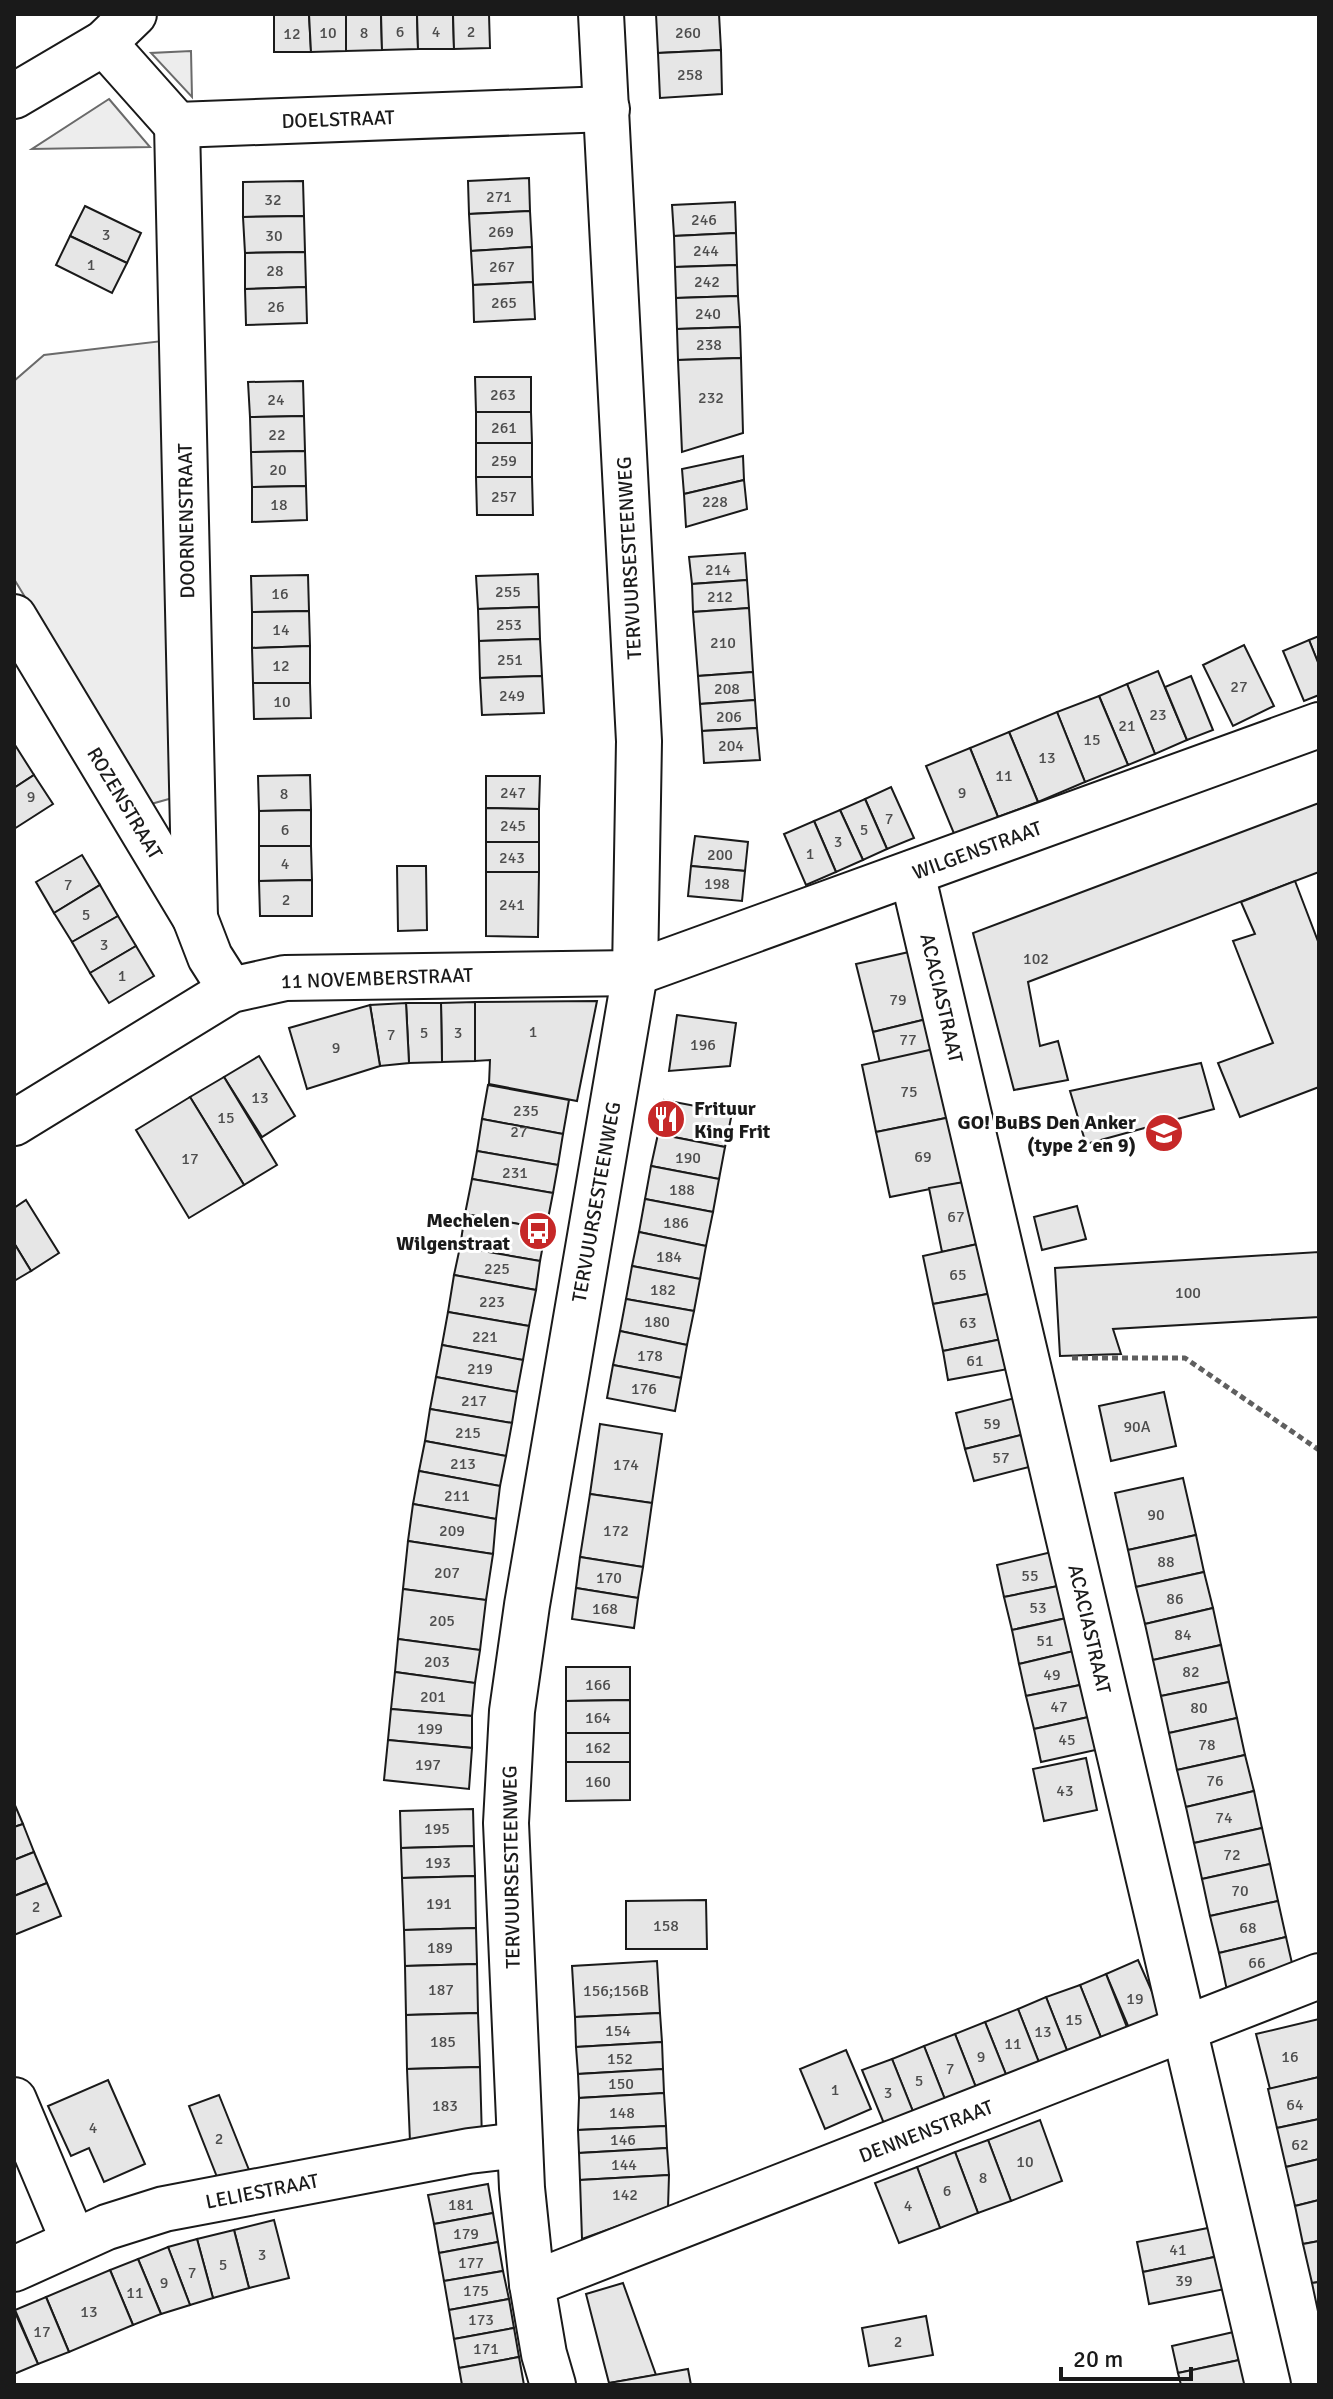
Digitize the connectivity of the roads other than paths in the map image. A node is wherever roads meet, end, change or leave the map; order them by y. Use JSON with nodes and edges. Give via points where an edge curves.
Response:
{"nodes":[{"id":1,"x":601,"y":14,"type":"edge"},
{"id":2,"x":119,"y":29,"type":"edge"},
{"id":3,"x":14,"y":96,"type":"edge"},
{"id":4,"x":607,"y":109,"type":"junction"},
{"id":5,"x":177,"y":125,"type":"junction"},
{"id":6,"x":14,"y":617,"type":"edge"},
{"id":7,"x":1319,"y":725,"type":"edge"},
{"id":8,"x":912,"y":873,"type":"junction"},
{"id":9,"x":195,"y":918,"type":"junction"},
{"id":10,"x":635,"y":973,"type":"junction"},
{"id":11,"x":231,"y":990,"type":"junction"},
{"id":12,"x":14,"y":1123,"type":"edge"},
{"id":13,"x":1319,"y":1976,"type":"edge"},
{"id":14,"x":1185,"y":2030,"type":"junction"},
{"id":15,"x":14,"y":2100,"type":"edge"},
{"id":16,"x":520,"y":2145,"type":"junction"},
{"id":17,"x":73,"y":2240,"type":"junction"},
{"id":18,"x":14,"y":2269,"type":"edge"},
{"id":19,"x":532,"y":2284,"type":"junction"},
{"id":20,"x":553,"y":2385,"type":"edge"},
{"id":21,"x":1268,"y":2385,"type":"edge"}],
"edges":[{"from":1,"to":4,"type":"street","name":"TERVUURSESTEENWEG"},
{"from":2,"to":3,"type":"street"},
{"from":2,"to":5,"type":"street"},
{"from":4,"to":5,"type":"street","name":"DOELSTRAAT"},
{"from":4,"to":10,"type":"street","name":"TERVUURSESTEENWEG","via":[[639,741]]},
{"from":5,"to":9,"type":"street","name":"DOORNENSTRAAT"},
{"from":6,"to":9,"type":"street","name":"ROZENSTRAAT"},
{"from":7,"to":8,"type":"street","name":"WILGENSTRAAT"},
{"from":8,"to":10,"type":"street","name":"WILGENSTRAAT"},
{"from":8,"to":14,"type":"street","name":"ACACIASTRAAT"},
{"from":9,"to":11,"type":"street","name":"ROZENSTRAAT","via":[[210,957]]},
{"from":10,"to":11,"type":"street","name":"11 NOVEMBERSTRAAT","via":[[285,978]]},
{"from":10,"to":16,"type":"street","name":"TERVUURSESTEENWEG","via":[[512,1711],[506,1823]]},
{"from":11,"to":12,"type":"street","name":"11 NOVEMBERSTRAAT"},
{"from":13,"to":14,"type":"street","name":"DENNENSTRAAT"},
{"from":14,"to":19,"type":"street","name":"DENNENSTRAAT"},
{"from":14,"to":21,"type":"street","name":"ACACIASTRAAT"},
{"from":15,"to":17,"type":"street"},
{"from":16,"to":17,"type":"street","name":"LELIESTRAAT","via":[[164,2209]]},
{"from":16,"to":19,"type":"street","name":"TERVUURSESTEENWEG"},
{"from":17,"to":18,"type":"street","name":"LELIESTRAAT"},
{"from":19,"to":20,"type":"street","name":"TERVUURSESTEENWEG"}]}
